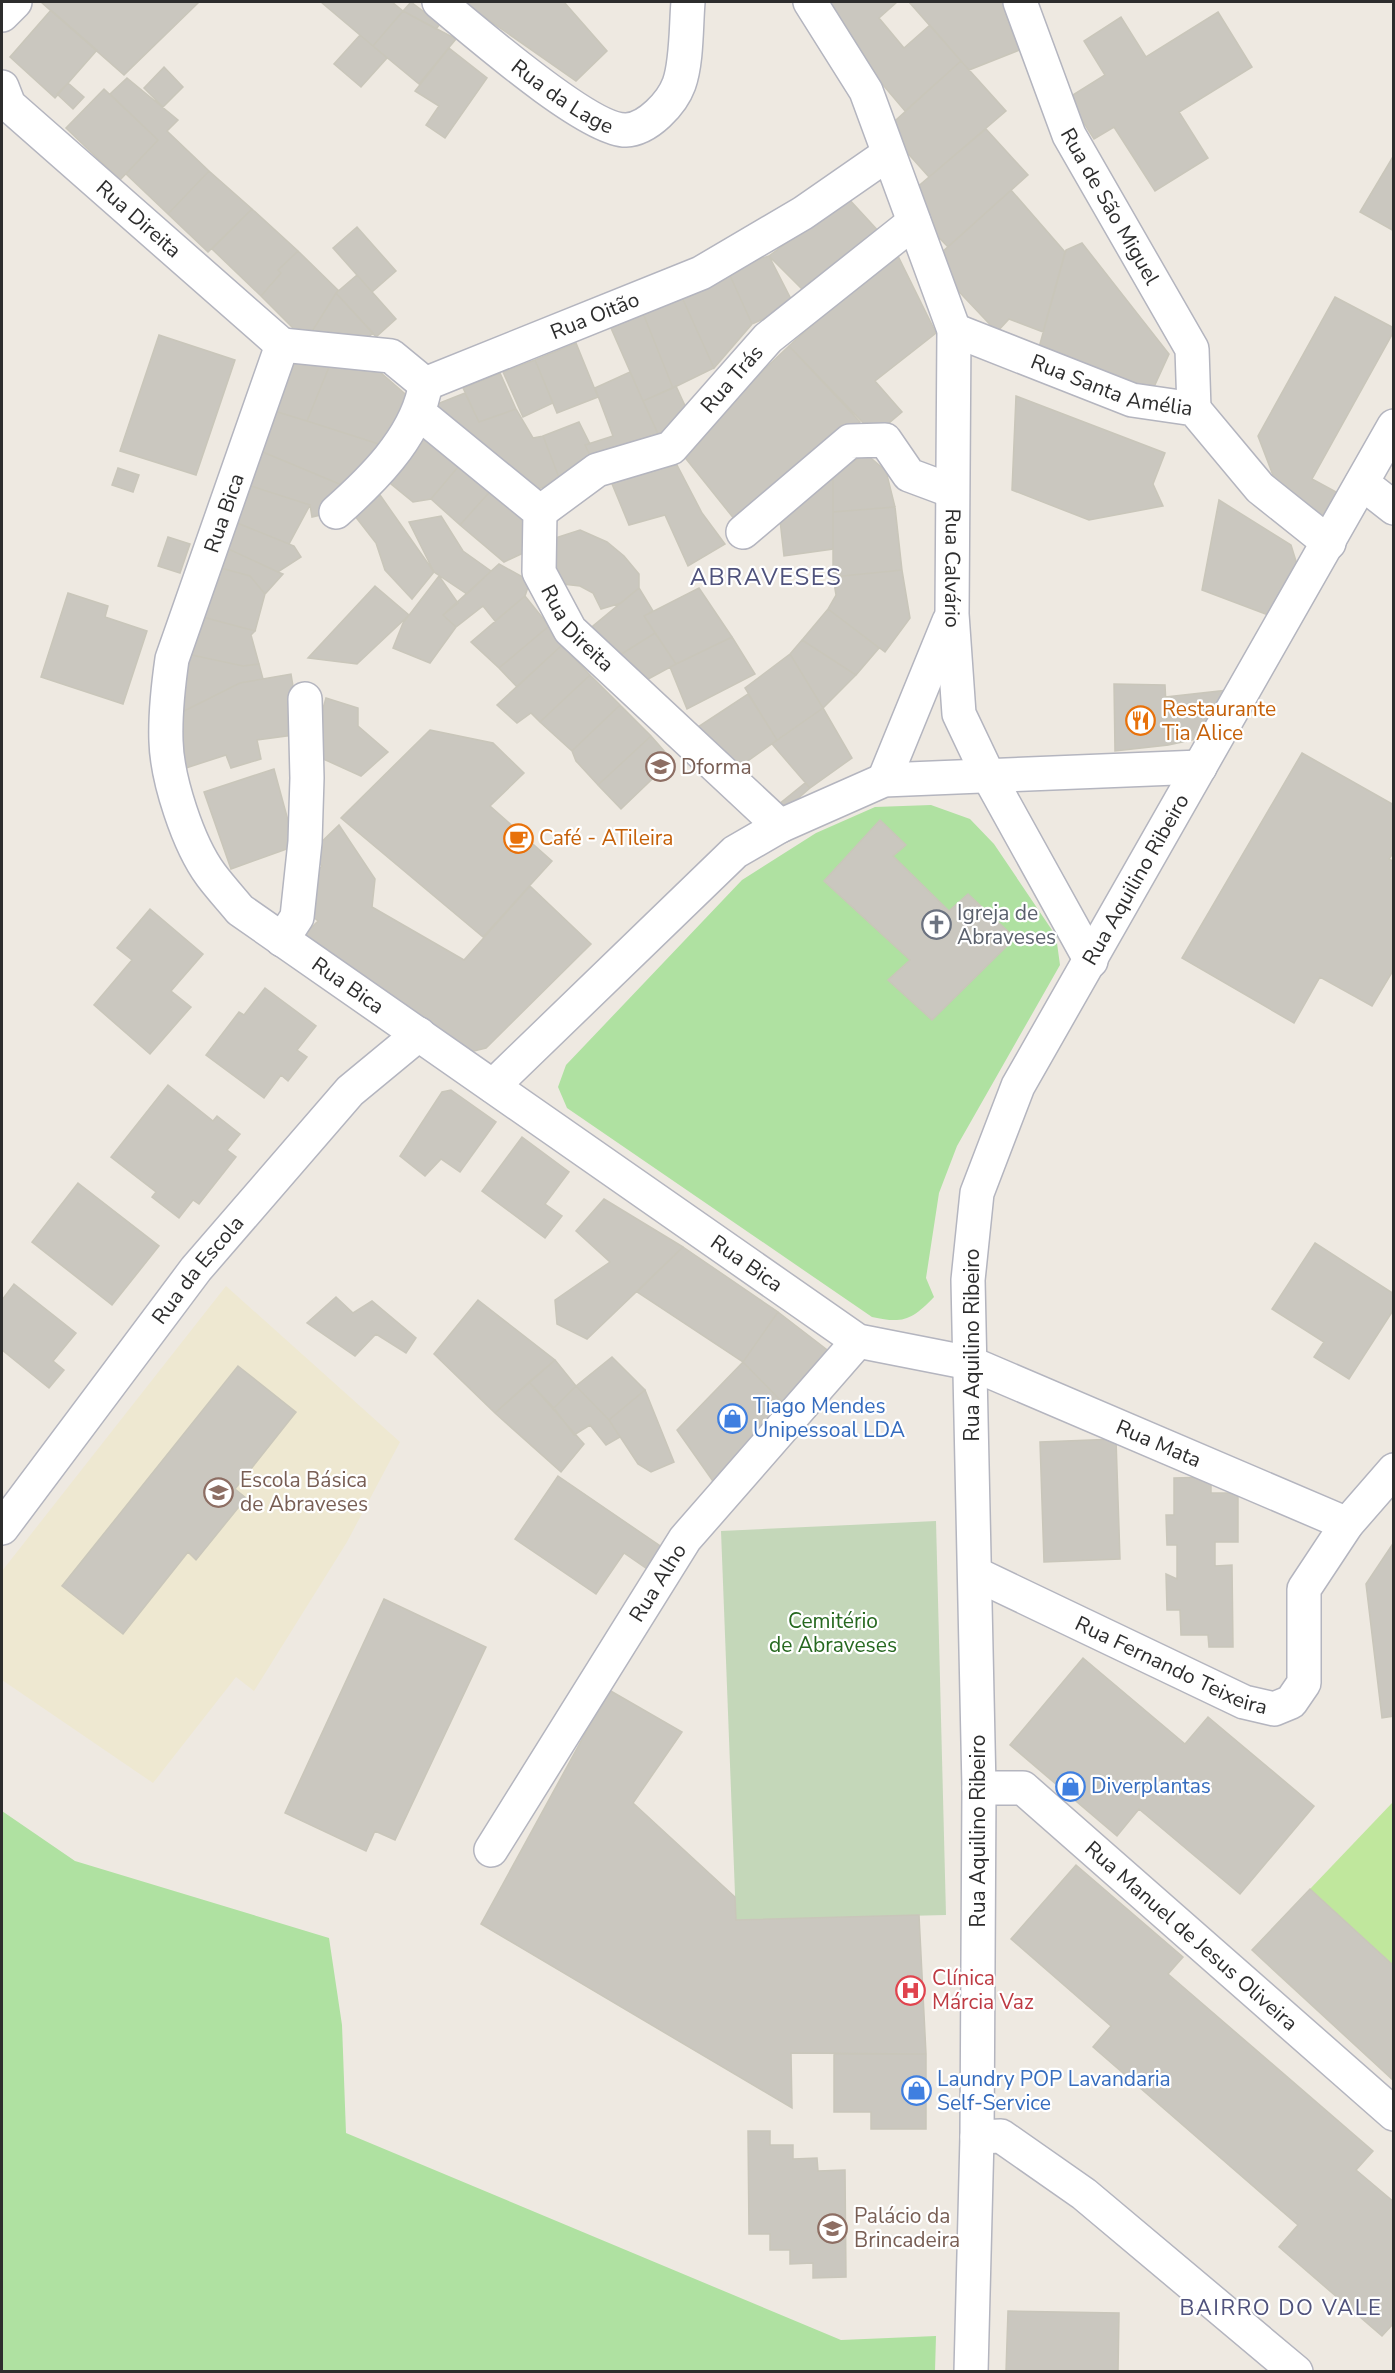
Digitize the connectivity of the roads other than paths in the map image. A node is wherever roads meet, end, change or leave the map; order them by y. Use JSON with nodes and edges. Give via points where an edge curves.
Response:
{"nodes":[{"id":1,"x":15,"y":2,"type":"edge"},
{"id":2,"x":439,"y":2,"type":"edge"},
{"id":3,"x":688,"y":2,"type":"edge"},
{"id":4,"x":810,"y":2,"type":"edge"},
{"id":5,"x":1020,"y":2,"type":"edge"},
{"id":6,"x":2,"y":15,"type":"edge"},
{"id":7,"x":3,"y":103,"type":"edge"},
{"id":8,"x":888,"y":154,"type":"junction"},
{"id":9,"x":914,"y":222,"type":"junction"},
{"id":10,"x":954,"y":330,"type":"junction"},
{"id":11,"x":282,"y":345,"type":"junction"},
{"id":12,"x":422,"y":399,"type":"junction"},
{"id":13,"x":1194,"y":409,"type":"junction"},
{"id":14,"x":1394,"y":426,"type":"edge"},
{"id":15,"x":1362,"y":483,"type":"junction"},
{"id":16,"x":952,"y":491,"type":"junction"},
{"id":17,"x":1394,"y":508,"type":"edge"},
{"id":18,"x":336,"y":512,"type":"dead end"},
{"id":19,"x":540,"y":512,"type":"junction"},
{"id":20,"x":743,"y":532,"type":"dead end"},
{"id":21,"x":1329,"y":543,"type":"junction"},
{"id":22,"x":952,"y":614,"type":"junction"},
{"id":23,"x":305,"y":699,"type":"dead end"},
{"id":24,"x":1200,"y":767,"type":"junction"},
{"id":25,"x":988,"y":775,"type":"junction"},
{"id":26,"x":884,"y":780,"type":"junction"},
{"id":27,"x":780,"y":826,"type":"junction"},
{"id":28,"x":282,"y":940,"type":"junction"},
{"id":29,"x":1091,"y":961,"type":"junction"},
{"id":30,"x":419,"y":1035,"type":"junction"},
{"id":31,"x":493,"y":1086,"type":"junction"},
{"id":32,"x":858,"y":1341,"type":"junction"},
{"id":33,"x":970,"y":1363,"type":"junction"},
{"id":34,"x":1394,"y":1470,"type":"edge"},
{"id":35,"x":1347,"y":1524,"type":"junction"},
{"id":36,"x":2,"y":1528,"type":"edge"},
{"id":37,"x":976,"y":1574,"type":"junction"},
{"id":38,"x":979,"y":1788,"type":"junction"},
{"id":39,"x":491,"y":1850,"type":"dead end"},
{"id":40,"x":1394,"y":2114,"type":"edge"},
{"id":41,"x":977,"y":2137,"type":"junction"},
{"id":42,"x":971,"y":2372,"type":"edge"},
{"id":43,"x":1296,"y":2372,"type":"edge"}],
"edges":[{"from":1,"to":6,"type":"street"},
{"from":2,"to":3,"type":"street","name":"Rua da Lage","via":[[516,65],[596,122],[626,130],[644,125],[663,108],[679,84]]},
{"from":4,"to":8,"type":"street","name":"Rua Calvário","via":[[866,91]]},
{"from":5,"to":13,"type":"street","name":"Rua de São Miguel","via":[[1069,135],[1192,349]]},
{"from":7,"to":11,"type":"street","name":"Rua Direita"},
{"from":8,"to":9,"type":"street","name":"Rua Calvário"},
{"from":8,"to":12,"type":"street","name":"Rua Oitão","via":[[803,213],[701,273]]},
{"from":9,"to":10,"type":"street","name":"Rua Calvário"},
{"from":9,"to":19,"type":"street","name":"Rua Trás","via":[[768,338],[671,448],[597,470]]},
{"from":10,"to":13,"type":"street","name":"Rua Santa Amélia","via":[[1132,400]]},
{"from":10,"to":16,"type":"street","name":"Rua Calvário"},
{"from":11,"to":12,"type":"street","via":[[391,356]]},
{"from":11,"to":28,"type":"street","name":"Rua Bica","via":[[172,659],[166,700],[166,744],[189,833],[209,873],[240,910]]},
{"from":12,"to":18,"type":"street","via":[[374,477]]},
{"from":12,"to":19,"type":"street"},
{"from":13,"to":21,"type":"street","name":"Rua Santa Amélia","via":[[1260,488]]},
{"from":14,"to":15,"type":"street","name":"Rua Aquilino Ribeiro"},
{"from":15,"to":17,"type":"street"},
{"from":15,"to":21,"type":"street","name":"Rua Aquilino Ribeiro"},
{"from":16,"to":20,"type":"street","via":[[909,475],[885,440],[850,441]]},
{"from":16,"to":22,"type":"street","name":"Rua Calvário"},
{"from":19,"to":27,"type":"street","name":"Rua Direita","via":[[539,572],[570,630]]},
{"from":21,"to":24,"type":"street","name":"Rua Aquilino Ribeiro"},
{"from":22,"to":25,"type":"street","name":"Rua Calvário","via":[[959,714]]},
{"from":22,"to":26,"type":"street"},
{"from":23,"to":28,"type":"street","via":[[305,842],[297,917]]},
{"from":24,"to":25,"type":"street"},
{"from":24,"to":29,"type":"street","name":"Rua Aquilino Ribeiro"},
{"from":25,"to":26,"type":"street"},
{"from":25,"to":29,"type":"street","name":"Rua Calvário"},
{"from":26,"to":27,"type":"street"},
{"from":27,"to":31,"type":"street","via":[[735,852]]},
{"from":28,"to":30,"type":"street","name":"Rua Bica"},
{"from":29,"to":33,"type":"street","name":"Rua Aquilino Ribeiro","via":[[1018,1086],[977,1193],[968,1280]]},
{"from":30,"to":31,"type":"street","name":"Rua Bica"},
{"from":30,"to":36,"type":"street","name":"Rua da Escola","via":[[350,1091],[196,1269]]},
{"from":31,"to":32,"type":"street","name":"Rua Bica"},
{"from":32,"to":33,"type":"street","name":"Rua Bica"},
{"from":32,"to":39,"type":"street","name":"Rua Alho","via":[[685,1539]]},
{"from":33,"to":35,"type":"street","name":"Rua Mata"},
{"from":33,"to":37,"type":"street","name":"Rua Aquilino Ribeiro"},
{"from":34,"to":35,"type":"street","name":"Rua Fernando Teixeira"},
{"from":35,"to":37,"type":"street","name":"Rua Fernando Teixeira","via":[[1304,1589],[1304,1683],[1291,1702],[1274,1709],[1244,1702]]},
{"from":37,"to":38,"type":"street","name":"Rua Aquilino Ribeiro"},
{"from":38,"to":40,"type":"street","name":"Rua Manuel de Jesus Oliveira","via":[[1023,1788]]},
{"from":38,"to":41,"type":"street","name":"Rua Aquilino Ribeiro"},
{"from":41,"to":42,"type":"street","name":"Rua Aquilino Ribeiro"},
{"from":41,"to":43,"type":"street","via":[[1001,2136],[1084,2194]]}]}
